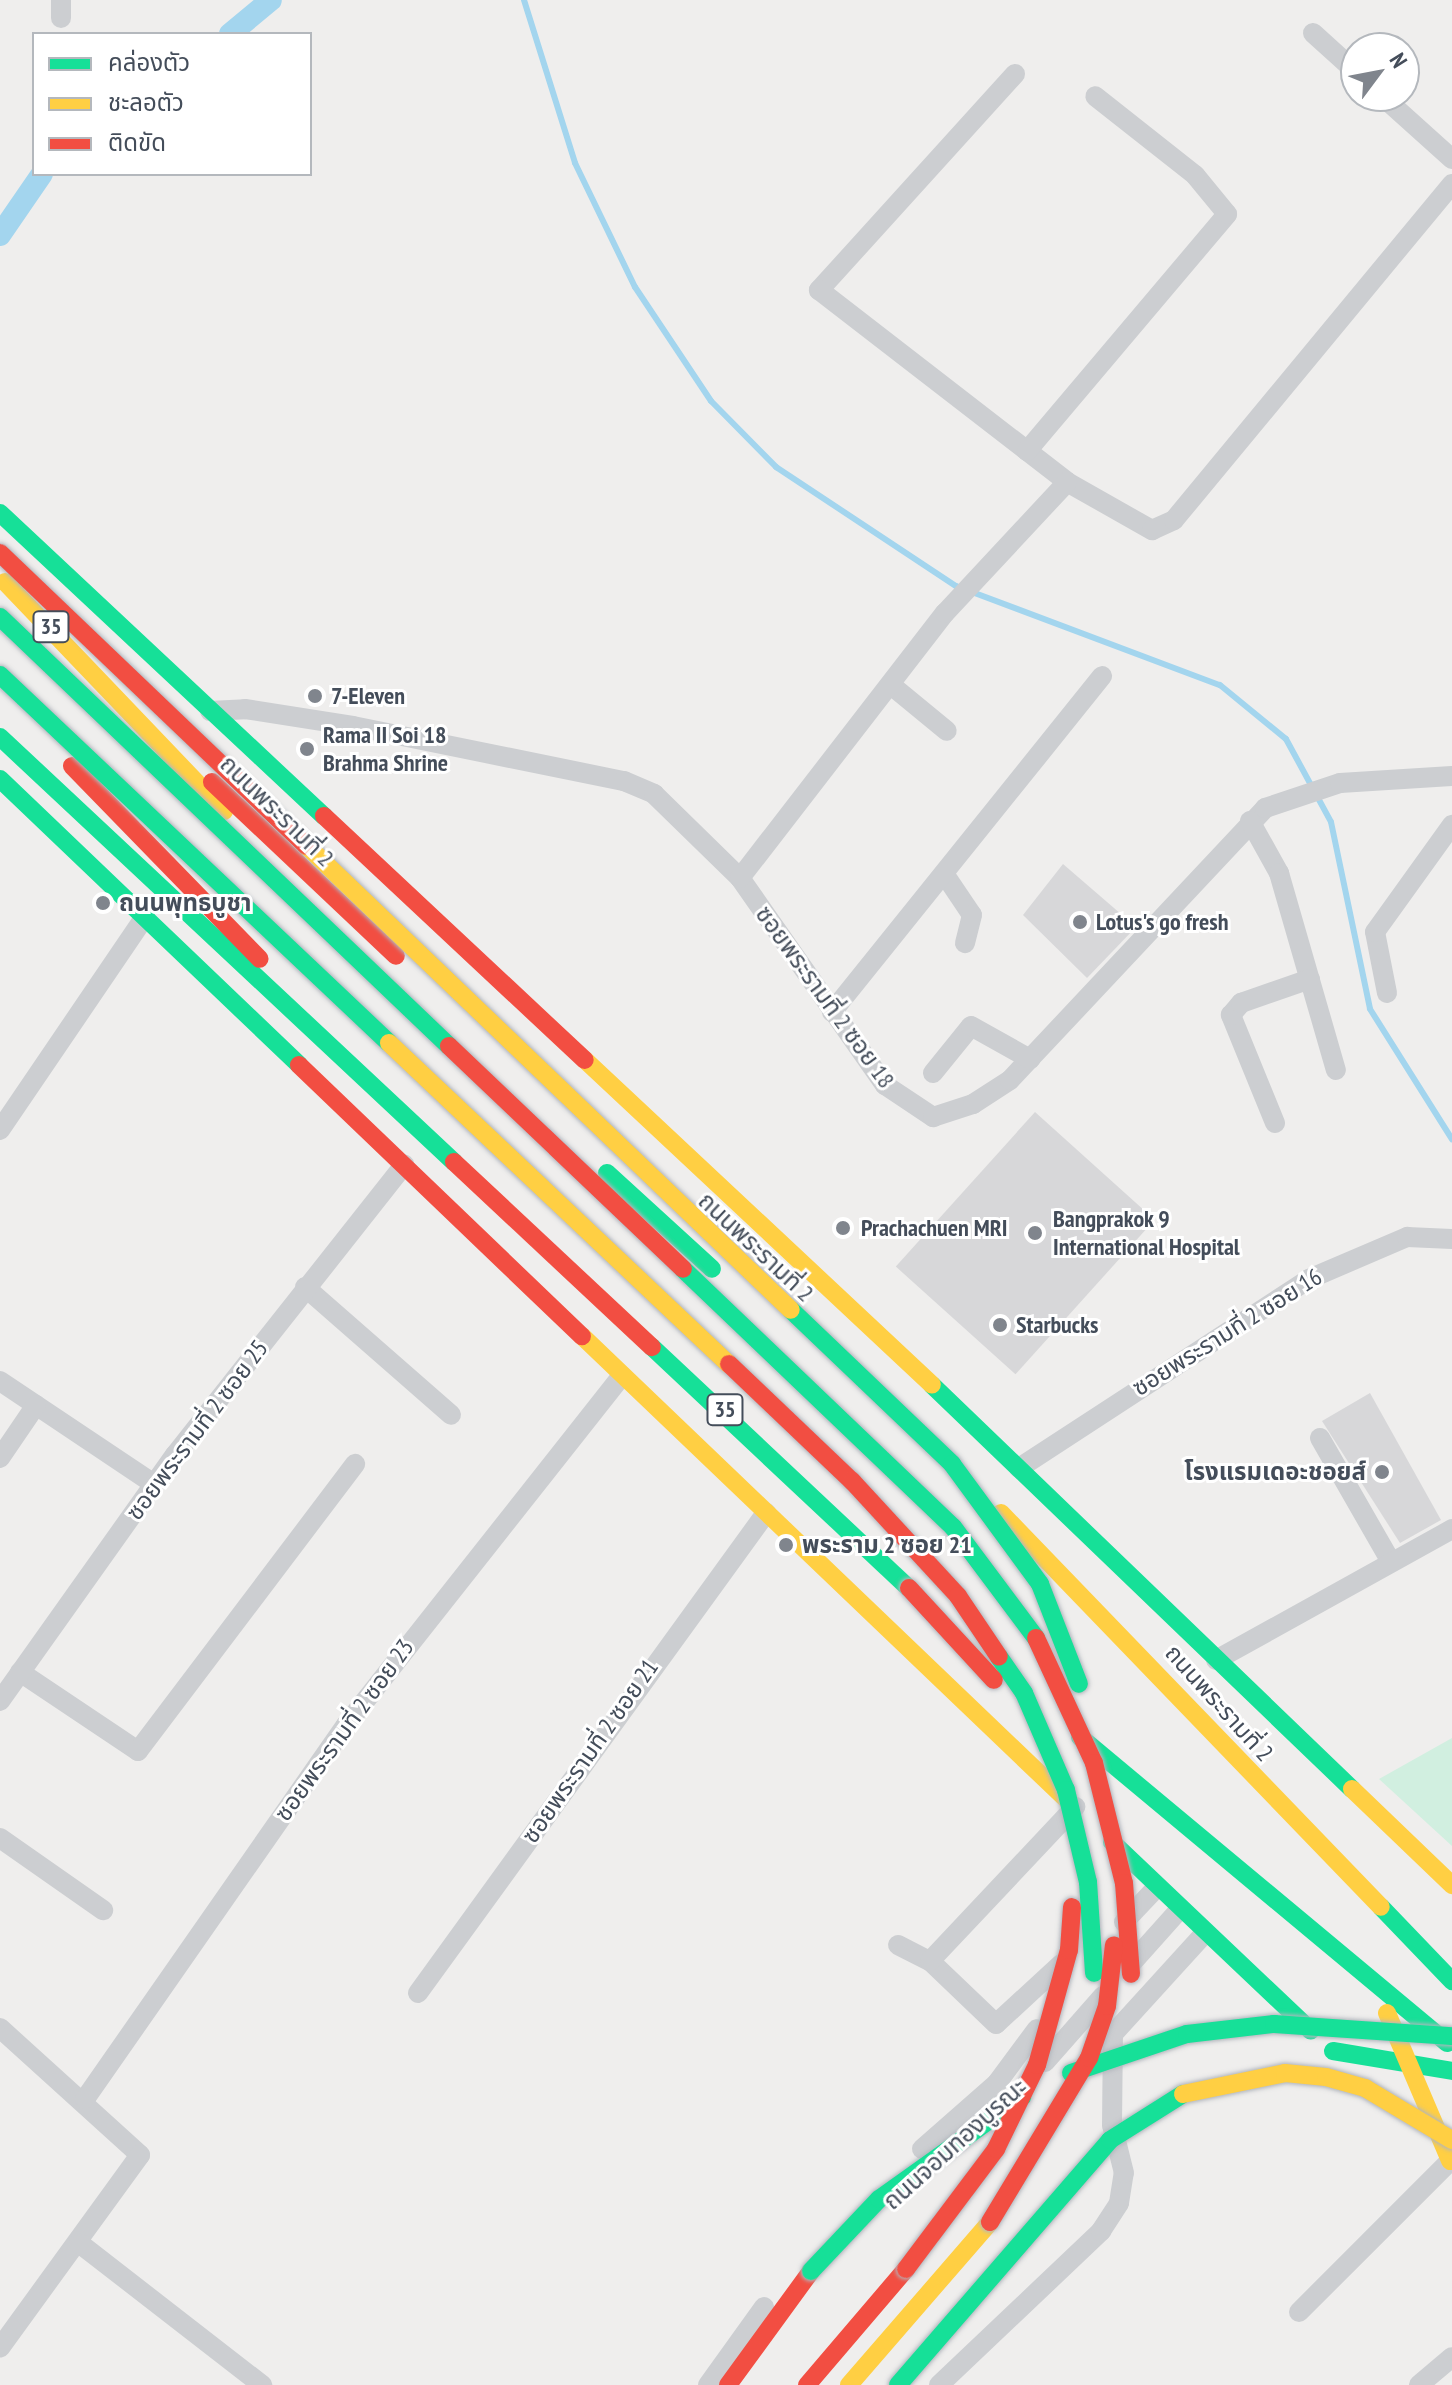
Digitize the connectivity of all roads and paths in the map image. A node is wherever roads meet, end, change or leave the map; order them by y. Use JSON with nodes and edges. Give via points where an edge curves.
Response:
{"nodes":[{"id":1,"x":1313,"y":33,"type":"dead end"},
{"id":2,"x":1340,"y":57,"type":"edge"},
{"id":3,"x":1015,"y":74,"type":"dead end"},
{"id":4,"x":1095,"y":96,"type":"dead end"},
{"id":5,"x":1400,"y":112,"type":"edge"},
{"id":6,"x":1452,"y":159,"type":"edge"},
{"id":7,"x":1452,"y":184,"type":"edge"},
{"id":8,"x":1027,"y":451,"type":"junction"},
{"id":9,"x":1067,"y":482,"type":"junction"},
{"id":10,"x":0,"y":513,"type":"edge"},
{"id":11,"x":0,"y":553,"type":"edge"},
{"id":12,"x":0,"y":577,"type":"edge"},
{"id":13,"x":0,"y":617,"type":"edge"},
{"id":14,"x":0,"y":675,"type":"edge"},
{"id":15,"x":1102,"y":676,"type":"dead end"},
{"id":16,"x":102,"y":677,"type":"junction"},
{"id":17,"x":891,"y":685,"type":"junction"},
{"id":18,"x":0,"y":694,"type":"edge"},
{"id":19,"x":210,"y":711,"type":"junction"},
{"id":20,"x":37,"y":729,"type":"junction"},
{"id":21,"x":947,"y":731,"type":"dead end"},
{"id":22,"x":0,"y":737,"type":"edge"},
{"id":23,"x":1452,"y":776,"type":"edge"},
{"id":24,"x":0,"y":779,"type":"edge"},
{"id":25,"x":1250,"y":821,"type":"junction"},
{"id":26,"x":1452,"y":825,"type":"edge"},
{"id":27,"x":945,"y":875,"type":"junction"},
{"id":28,"x":740,"y":878,"type":"junction"},
{"id":29,"x":145,"y":917,"type":"junction"},
{"id":30,"x":965,"y":943,"type":"dead end"},
{"id":31,"x":1310,"y":979,"type":"junction"},
{"id":32,"x":1387,"y":993,"type":"dead end"},
{"id":33,"x":832,"y":1012,"type":"junction"},
{"id":34,"x":1030,"y":1059,"type":"junction"},
{"id":35,"x":1336,"y":1070,"type":"dead end"},
{"id":36,"x":933,"y":1073,"type":"dead end"},
{"id":37,"x":1275,"y":1123,"type":"dead end"},
{"id":38,"x":0,"y":1130,"type":"edge"},
{"id":39,"x":404,"y":1165,"type":"junction"},
{"id":40,"x":1452,"y":1239,"type":"edge"},
{"id":41,"x":305,"y":1287,"type":"junction"},
{"id":42,"x":622,"y":1376,"type":"junction"},
{"id":43,"x":0,"y":1381,"type":"edge"},
{"id":44,"x":36,"y":1405,"type":"junction"},
{"id":45,"x":451,"y":1415,"type":"dead end"},
{"id":46,"x":1320,"y":1438,"type":"dead end"},
{"id":47,"x":0,"y":1458,"type":"edge"},
{"id":48,"x":355,"y":1464,"type":"dead end"},
{"id":49,"x":1019,"y":1468,"type":"junction"},
{"id":50,"x":154,"y":1484,"type":"junction"},
{"id":51,"x":766,"y":1513,"type":"junction"},
{"id":52,"x":1452,"y":1529,"type":"edge"},
{"id":53,"x":1391,"y":1562,"type":"junction"},
{"id":54,"x":1216,"y":1660,"type":"junction"},
{"id":55,"x":20,"y":1672,"type":"junction"},
{"id":56,"x":0,"y":1701,"type":"edge"},
{"id":57,"x":1107,"y":1804,"type":"junction"},
{"id":58,"x":1079,"y":1811,"type":"junction"},
{"id":59,"x":0,"y":1838,"type":"edge"},
{"id":60,"x":1083,"y":1855,"type":"junction"},
{"id":61,"x":1452,"y":1885,"type":"edge"},
{"id":62,"x":1157,"y":1887,"type":"junction"},
{"id":63,"x":1180,"y":1909,"type":"junction"},
{"id":64,"x":103,"y":1910,"type":"dead end"},
{"id":65,"x":1205,"y":1933,"type":"junction"},
{"id":66,"x":898,"y":1945,"type":"dead end"},
{"id":67,"x":1078,"y":1953,"type":"junction"},
{"id":68,"x":930,"y":1961,"type":"junction"},
{"id":69,"x":1094,"y":1973,"type":"dead end"},
{"id":70,"x":1131,"y":1974,"type":"dead end"},
{"id":71,"x":1370,"y":1978,"type":"junction"},
{"id":72,"x":1452,"y":1981,"type":"edge"},
{"id":73,"x":418,"y":1993,"type":"dead end"},
{"id":74,"x":0,"y":2028,"type":"edge"},
{"id":75,"x":1452,"y":2036,"type":"edge"},
{"id":76,"x":1452,"y":2048,"type":"edge"},
{"id":77,"x":1333,"y":2051,"type":"junction"},
{"id":78,"x":1411,"y":2064,"type":"junction"},
{"id":79,"x":1452,"y":2071,"type":"edge"},
{"id":80,"x":85,"y":2099,"type":"junction"},
{"id":81,"x":1451,"y":2154,"type":"edge"},
{"id":82,"x":79,"y":2243,"type":"junction"},
{"id":83,"x":1299,"y":2312,"type":"dead end"},
{"id":84,"x":0,"y":2348,"type":"edge"},
{"id":85,"x":1452,"y":2357,"type":"edge"},
{"id":86,"x":262,"y":2385,"type":"edge"},
{"id":87,"x":708,"y":2385,"type":"edge"},
{"id":88,"x":728,"y":2385,"type":"edge"},
{"id":89,"x":740,"y":2385,"type":"edge"},
{"id":90,"x":807,"y":2385,"type":"edge"},
{"id":91,"x":849,"y":2385,"type":"edge"},
{"id":92,"x":898,"y":2385,"type":"edge"},
{"id":93,"x":939,"y":2385,"type":"edge"},
{"id":94,"x":1419,"y":2385,"type":"edge"}],
"edges":[{"from":1,"to":2,"type":"street"},
{"from":3,"to":8,"type":"street","via":[[819,290]]},
{"from":4,"to":8,"type":"street","via":[[1195,175],[1227,214]]},
{"from":5,"to":6,"type":"street"},
{"from":7,"to":9,"type":"street","via":[[1164,528],[1152,530]]},
{"from":8,"to":9,"type":"street"},
{"from":9,"to":17,"type":"street","via":[[971,581]]},
{"from":10,"to":19,"type":"main road","name":"ถนนพระรามที่ 2","number":"35"},
{"from":11,"to":57,"type":"main road","bridge":true,"via":[[980,1496],[1040,1584],[1062,1633]]},
{"from":12,"to":16,"type":"main road","name":"ถนนพระรามที่ 2","number":"35"},
{"from":13,"to":57,"type":"main road","bridge":true,"via":[[923,1494],[1035,1637],[1075,1716]]},
{"from":14,"to":60,"type":"main road","bridge":true,"via":[[912,1543],[975,1618],[1024,1693],[1052,1751]]},
{"from":15,"to":27,"type":"street"},
{"from":16,"to":72,"type":"main road","name":"ถนนพระรามที่ 2","number":"35","via":[[1034,1544]]},
{"from":16,"to":91,"type":"main road","bridge":true,"via":[[323,920],[712,1269],[922,1469],[1007,1560],[1085,1691],[1105,1749],[1120,1858],[1107,2006],[1089,2058],[990,2222]]},
{"from":17,"to":21,"type":"street"},
{"from":17,"to":28,"type":"street"},
{"from":18,"to":20,"type":"main road","number":"35"},
{"from":19,"to":28,"type":"street","name":"ซอยพระรามที่ 2 ซอย 18","via":[[245,709],[353,726],[624,781],[679,813]]},
{"from":19,"to":49,"type":"main road","name":"ถนนพระรามที่ 2","number":"35"},
{"from":20,"to":71,"type":"main road","number":"35","via":[[393,1090],[904,1581]]},
{"from":20,"to":90,"type":"main road","bridge":true,"via":[[883,1522],[977,1626],[1049,1751],[1070,1838],[1069,1950],[1028,2086],[963,2196]]},
{"from":22,"to":60,"type":"main road","bridge":true,"via":[[944,1624],[1023,1723]]},
{"from":23,"to":25,"type":"street","name":"ซอยพระรามที่ 2 ซอย 18","via":[[1340,783],[1285,797]]},
{"from":24,"to":29,"type":"main road","number":"35"},
{"from":25,"to":31,"type":"street","via":[[1279,873]]},
{"from":25,"to":34,"type":"street","name":"ซอยพระรามที่ 2 ซอย 18"},
{"from":26,"to":32,"type":"street","via":[[1375,932]]},
{"from":27,"to":30,"type":"street","via":[[972,915]]},
{"from":27,"to":33,"type":"street"},
{"from":28,"to":33,"type":"street","name":"ซอยพระรามที่ 2 ซอย 18"},
{"from":29,"to":38,"type":"street"},
{"from":29,"to":39,"type":"main road","number":"35"},
{"from":31,"to":35,"type":"street"},
{"from":31,"to":37,"type":"street","via":[[1241,1003],[1231,1015]]},
{"from":33,"to":34,"type":"street","name":"ซอยพระรามที่ 2 ซอย 18","via":[[885,1085],[933,1117],[973,1104]]},
{"from":34,"to":36,"type":"street","via":[[971,1026]]},
{"from":39,"to":41,"type":"street","name":"ซอยพระรามที่ 2 ซอย 25"},
{"from":39,"to":42,"type":"main road","number":"35"},
{"from":40,"to":49,"type":"street","name":"ซอยพระรามที่ 2 ซอย 16","via":[[1407,1237],[1309,1279]]},
{"from":41,"to":45,"type":"street"},
{"from":41,"to":50,"type":"street","name":"ซอยพระรามที่ 2 ซอย 25"},
{"from":42,"to":51,"type":"main road","number":"35"},
{"from":42,"to":80,"type":"street","name":"ซอยพระรามที่ 2 ซอย 23","via":[[346,1725]]},
{"from":43,"to":44,"type":"street"},
{"from":44,"to":47,"type":"street"},
{"from":44,"to":50,"type":"street"},
{"from":46,"to":53,"type":"street"},
{"from":48,"to":55,"type":"street","via":[[138,1751]]},
{"from":49,"to":54,"type":"main road","name":"ถนนพระรามที่ 2","number":"35"},
{"from":50,"to":55,"type":"street","name":"ซอยพระรามที่ 2 ซอย 25"},
{"from":51,"to":58,"type":"main road","number":"35"},
{"from":51,"to":73,"type":"street","name":"ซอยพระรามที่ 2 ซอย 21"},
{"from":52,"to":53,"type":"street"},
{"from":53,"to":54,"type":"street"},
{"from":54,"to":61,"type":"main road","name":"ถนนพระรามที่ 2","number":"35"},
{"from":55,"to":56,"type":"street","name":"ซอยพระรามที่ 2 ซอย 25"},
{"from":57,"to":70,"type":"main road","bridge":true,"via":[[1124,1883]]},
{"from":58,"to":62,"type":"main road","number":"35"},
{"from":58,"to":67,"type":"street","name":"ถนนจอมทองบูรณะ"},
{"from":58,"to":68,"type":"street"},
{"from":59,"to":64,"type":"street"},
{"from":60,"to":69,"type":"main road","bridge":true},
{"from":62,"to":63,"type":"main road","number":"35"},
{"from":62,"to":67,"type":"street","via":[[1110,1934]]},
{"from":63,"to":65,"type":"main road","number":"35"},
{"from":63,"to":89,"type":"street","name":"ถนนจอมทองบูรณะ","via":[[1018,2093],[848,2241]]},
{"from":65,"to":77,"type":"main road","number":"35"},
{"from":65,"to":93,"type":"street","via":[[1113,2034],[1112,2125],[1124,2173],[1119,2203],[1101,2231]]},
{"from":66,"to":68,"type":"street"},
{"from":67,"to":68,"type":"street","via":[[996,2024]]},
{"from":67,"to":87,"type":"street","name":"ถนนจอมทองบูรณะ","via":[[1067,1988],[997,2083],[856,2206],[791,2274]]},
{"from":71,"to":76,"type":"main road","number":"35"},
{"from":71,"to":78,"type":"main road"},
{"from":74,"to":80,"type":"street"},
{"from":75,"to":88,"type":"main road","bridge":true,"via":[[1288,2024],[1187,2034],[1030,2091],[879,2199],[811,2271]]},
{"from":77,"to":78,"type":"main road"},
{"from":77,"to":81,"type":"main road","number":"35"},
{"from":78,"to":79,"type":"main road"},
{"from":78,"to":81,"type":"main road"},
{"from":80,"to":82,"type":"street","via":[[140,2155]]},
{"from":81,"to":83,"type":"street"},
{"from":81,"to":92,"type":"main road","bridge":true,"via":[[1365,2088],[1326,2077],[1285,2073],[1196,2086],[1110,2140]]},
{"from":82,"to":84,"type":"street"},
{"from":82,"to":86,"type":"street"},
{"from":85,"to":94,"type":"street"}]}
